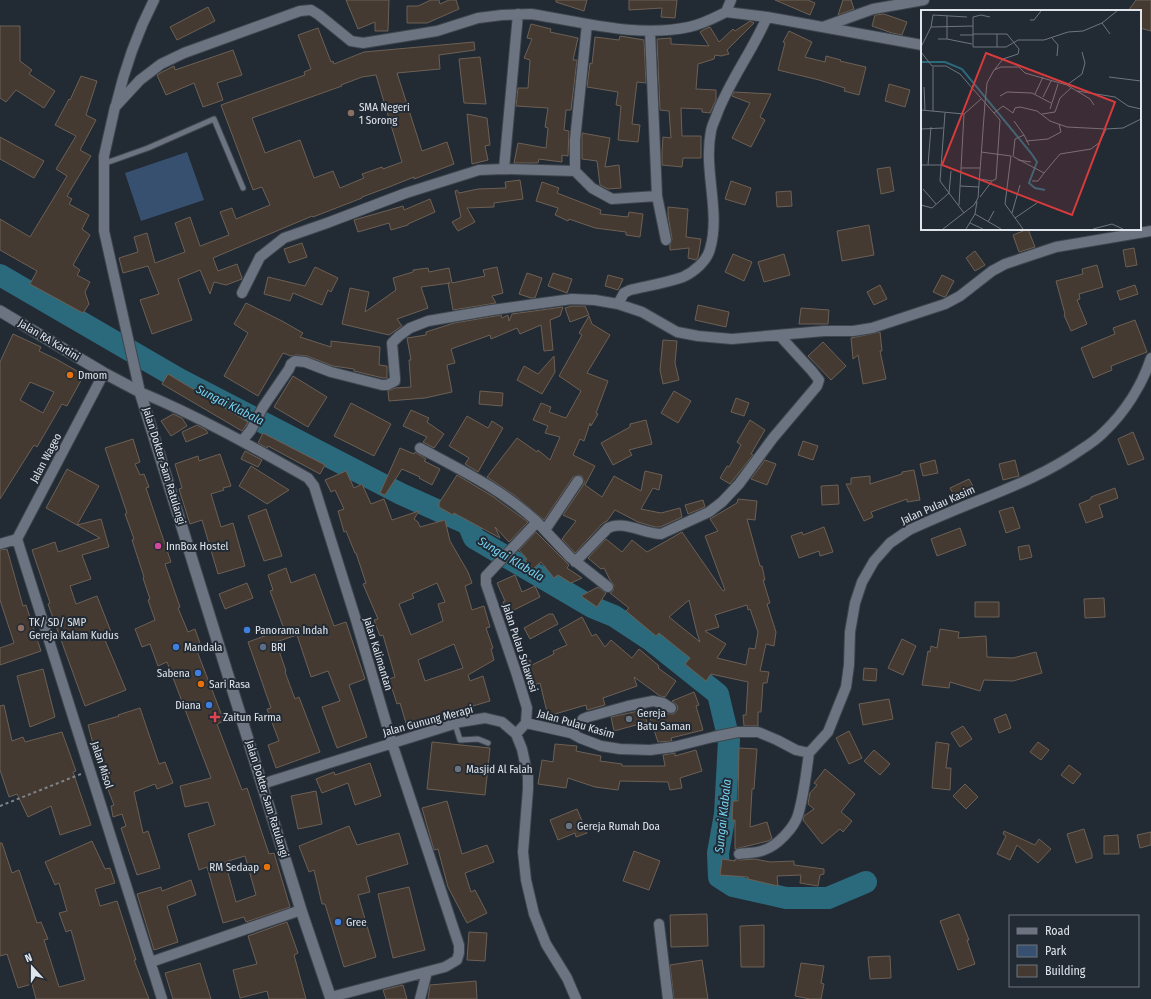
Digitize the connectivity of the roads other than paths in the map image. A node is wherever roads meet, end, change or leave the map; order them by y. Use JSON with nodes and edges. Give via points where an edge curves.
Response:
{"nodes":[{"id":1,"x":154,"y":0,"type":"edge"},
{"id":2,"x":731,"y":0,"type":"edge"},
{"id":3,"x":924,"y":0,"type":"edge"},
{"id":4,"x":726,"y":12,"type":"junction"},
{"id":5,"x":518,"y":14,"type":"junction"},
{"id":6,"x":767,"y":17,"type":"junction"},
{"id":7,"x":587,"y":24,"type":"junction"},
{"id":8,"x":823,"y":27,"type":"junction"},
{"id":9,"x":650,"y":31,"type":"junction"},
{"id":10,"x":921,"y":45,"type":"edge"},
{"id":11,"x":115,"y":107,"type":"junction"},
{"id":12,"x":104,"y":164,"type":"junction"},
{"id":13,"x":504,"y":169,"type":"junction"},
{"id":14,"x":575,"y":171,"type":"junction"},
{"id":15,"x":243,"y":188,"type":"dead end"},
{"id":16,"x":657,"y":196,"type":"junction"},
{"id":17,"x":1151,"y":231,"type":"edge"},
{"id":18,"x":666,"y":240,"type":"dead end"},
{"id":19,"x":242,"y":292,"type":"dead end"},
{"id":20,"x":618,"y":304,"type":"junction"},
{"id":21,"x":0,"y":311,"type":"edge"},
{"id":22,"x":780,"y":336,"type":"junction"},
{"id":23,"x":1151,"y":358,"type":"edge"},
{"id":24,"x":104,"y":373,"type":"junction"},
{"id":25,"x":140,"y":392,"type":"junction"},
{"id":26,"x":242,"y":441,"type":"junction"},
{"id":27,"x":420,"y":448,"type":"dead end"},
{"id":28,"x":578,"y":481,"type":"dead end"},
{"id":29,"x":537,"y":522,"type":"junction"},
{"id":30,"x":545,"y":530,"type":"junction"},
{"id":31,"x":17,"y":539,"type":"junction"},
{"id":32,"x":0,"y":544,"type":"edge"},
{"id":33,"x":575,"y":562,"type":"junction"},
{"id":34,"x":608,"y":587,"type":"dead end"},
{"id":35,"x":672,"y":708,"type":"dead end"},
{"id":36,"x":526,"y":723,"type":"junction"},
{"id":37,"x":455,"y":724,"type":"junction"},
{"id":38,"x":570,"y":733,"type":"junction"},
{"id":39,"x":516,"y":734,"type":"junction"},
{"id":40,"x":392,"y":743,"type":"junction"},
{"id":41,"x":488,"y":743,"type":"dead end"},
{"id":42,"x":809,"y":753,"type":"junction"},
{"id":43,"x":262,"y":784,"type":"junction"},
{"id":44,"x":739,"y":854,"type":"dead end"},
{"id":45,"x":301,"y":910,"type":"junction"},
{"id":46,"x":659,"y":924,"type":"dead end"},
{"id":47,"x":151,"y":962,"type":"junction"},
{"id":48,"x":427,"y":972,"type":"junction"},
{"id":49,"x":331,"y":998,"type":"edge"},
{"id":50,"x":162,"y":999,"type":"edge"},
{"id":51,"x":420,"y":999,"type":"edge"},
{"id":52,"x":576,"y":999,"type":"edge"},
{"id":53,"x":668,"y":999,"type":"edge"}],
"edges":[{"from":1,"to":11,"type":"street","via":[[124,71]]},
{"from":2,"to":4,"type":"street"},
{"from":3,"to":8,"type":"street","via":[[873,9]]},
{"from":4,"to":6,"type":"street"},
{"from":4,"to":9,"type":"street","via":[[689,27]]},
{"from":5,"to":7,"type":"street","via":[[532,14]]},
{"from":5,"to":11,"type":"street","via":[[478,18],[437,31],[363,43],[352,41],[319,14],[311,10],[300,11],[184,53],[161,64],[140,80]]},
{"from":5,"to":13,"type":"street"},
{"from":6,"to":8,"type":"street"},
{"from":6,"to":20,"type":"street","via":[[721,104],[711,130],[709,146],[714,218],[710,250],[700,266],[693,271],[630,290],[624,293]]},
{"from":7,"to":9,"type":"street"},
{"from":7,"to":14,"type":"street","via":[[575,140]]},
{"from":8,"to":10,"type":"street"},
{"from":9,"to":16,"type":"street"},
{"from":11,"to":12,"type":"street"},
{"from":12,"to":15,"type":"lane","via":[[214,119]]},
{"from":12,"to":25,"type":"street","via":[[104,231]]},
{"from":13,"to":14,"type":"street"},
{"from":13,"to":19,"type":"street","via":[[479,170],[406,192],[284,238],[260,257]]},
{"from":14,"to":16,"type":"street","via":[[592,188],[612,199]]},
{"from":16,"to":18,"type":"street"},
{"from":17,"to":22,"type":"street","via":[[1056,247],[1004,264],[945,304],[872,328]]},
{"from":20,"to":22,"type":"street","via":[[642,312],[676,332],[732,339]]},
{"from":20,"to":26,"type":"street","via":[[572,299],[428,320],[410,328],[392,343],[395,378],[391,384],[382,385],[294,361]]},
{"from":21,"to":24,"type":"street","name":"Jalan RA Kartini"},
{"from":22,"to":33,"type":"street","via":[[812,371],[818,380],[817,386],[773,438],[739,484],[710,512],[661,534],[615,524]]},
{"from":23,"to":42,"type":"street","name":"Jalan Pulau Kasim","via":[[1138,388],[1121,413],[1104,433],[1089,444],[1038,476],[909,530],[890,543],[874,561],[862,582],[855,603],[846,687],[828,732]]},
{"from":24,"to":25,"type":"street","name":"Jalan RA Kartini"},
{"from":24,"to":31,"type":"street","name":"Jalan Wageo"},
{"from":25,"to":26,"type":"street","name":"Jalan Kalimantan","via":[[176,406]]},
{"from":25,"to":43,"type":"street","name":"Jalan Dokter Sam Ratulangi"},
{"from":26,"to":40,"type":"street","name":"Jalan Kalimantan","via":[[308,478],[314,486]]},
{"from":27,"to":29,"type":"street","via":[[498,490]]},
{"from":28,"to":30,"type":"street"},
{"from":29,"to":30,"type":"street"},
{"from":29,"to":36,"type":"street","name":"Jalan Pulau Sulawesi","via":[[486,576],[486,584],[527,708]]},
{"from":30,"to":33,"type":"street"},
{"from":31,"to":32,"type":"street"},
{"from":31,"to":47,"type":"street","name":"Jalan Misol"},
{"from":33,"to":34,"type":"street"},
{"from":35,"to":38,"type":"street","via":[[653,701],[628,706],[583,719]]},
{"from":36,"to":38,"type":"street","name":"Jalan Pulau Kasim"},
{"from":36,"to":39,"type":"street"},
{"from":37,"to":39,"type":"street","name":"Jalan Gunung Merapi","via":[[485,718],[502,722]]},
{"from":37,"to":40,"type":"street","name":"Jalan Gunung Merapi"},
{"from":37,"to":41,"type":"lane","via":[[460,740],[478,739]]},
{"from":38,"to":42,"type":"street","name":"Jalan Pulau Kasim","via":[[601,746],[643,750],[673,747],[738,732],[758,732],[796,750]]},
{"from":39,"to":52,"type":"street","via":[[528,777],[523,852],[526,880],[534,914],[546,944],[567,978]]},
{"from":40,"to":43,"type":"street","name":"Jalan Gunung Merapi"},
{"from":40,"to":48,"type":"street","name":"Jalan Kalimantan","via":[[459,945],[457,960],[445,967]]},
{"from":42,"to":44,"type":"street","via":[[797,817],[786,833],[775,845],[764,850]]},
{"from":43,"to":45,"type":"street","name":"Jalan Dokter Sam Ratulangi"},
{"from":45,"to":47,"type":"street"},
{"from":45,"to":49,"type":"street","name":"Jalan Dokter Sam Ratulangi"},
{"from":46,"to":53,"type":"street"},
{"from":47,"to":50,"type":"street","name":"Jalan Misol"},
{"from":48,"to":49,"type":"street"},
{"from":48,"to":51,"type":"street"}]}
